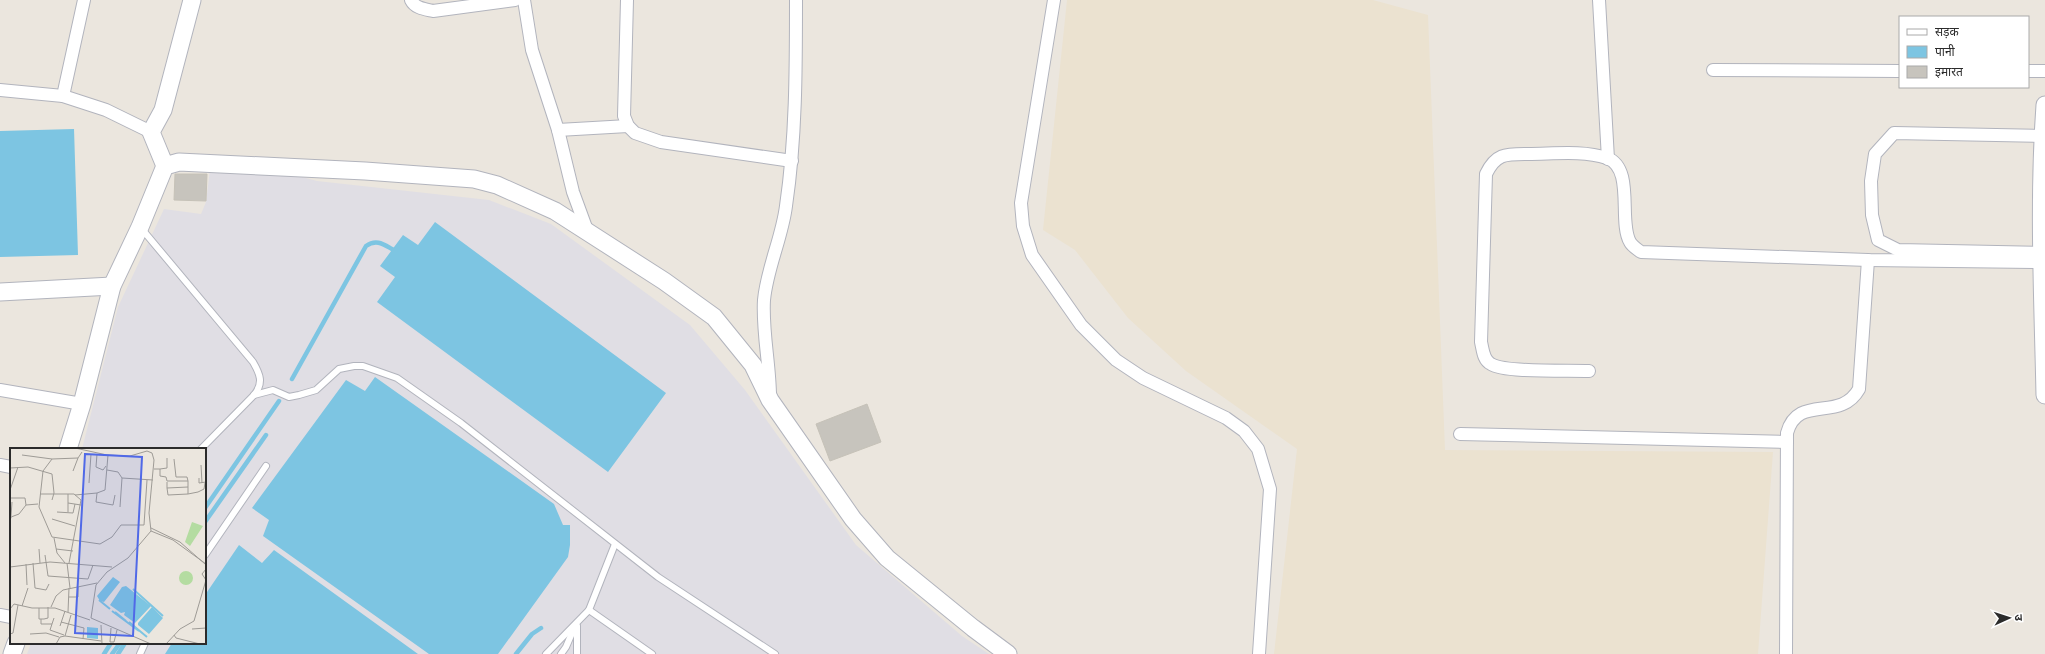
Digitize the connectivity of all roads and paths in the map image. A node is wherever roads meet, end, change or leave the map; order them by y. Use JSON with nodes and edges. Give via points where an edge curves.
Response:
{"nodes":[{"id":1,"x":84,"y":0,"type":"edge"},
{"id":2,"x":192,"y":0,"type":"edge"},
{"id":3,"x":411,"y":0,"type":"edge"},
{"id":4,"x":515,"y":0,"type":"edge"},
{"id":5,"x":524,"y":0,"type":"edge"},
{"id":6,"x":628,"y":0,"type":"edge"},
{"id":7,"x":796,"y":0,"type":"edge"},
{"id":8,"x":1054,"y":0,"type":"edge"},
{"id":9,"x":1599,"y":0,"type":"edge"},
{"id":10,"x":1713,"y":70,"type":"dead end"},
{"id":11,"x":1899,"y":71,"type":"edge"},
{"id":12,"x":2029,"y":71,"type":"edge"},
{"id":13,"x":2045,"y":71,"type":"edge"},
{"id":14,"x":0,"y":90,"type":"edge"},
{"id":15,"x":63,"y":96,"type":"junction"},
{"id":16,"x":2045,"y":105,"type":"edge"},
{"id":17,"x":628,"y":126,"type":"junction"},
{"id":18,"x":558,"y":130,"type":"junction"},
{"id":19,"x":151,"y":132,"type":"junction"},
{"id":20,"x":2043,"y":136,"type":"junction"},
{"id":21,"x":1608,"y":159,"type":"junction"},
{"id":22,"x":792,"y":161,"type":"junction"},
{"id":23,"x":165,"y":166,"type":"junction"},
{"id":24,"x":140,"y":227,"type":"junction"},
{"id":25,"x":588,"y":234,"type":"junction"},
{"id":26,"x":2042,"y":258,"type":"junction"},
{"id":27,"x":1868,"y":260,"type":"junction"},
{"id":28,"x":112,"y":286,"type":"junction"},
{"id":29,"x":0,"y":292,"type":"edge"},
{"id":30,"x":1589,"y":371,"type":"dead end"},
{"id":31,"x":0,"y":390,"type":"edge"},
{"id":32,"x":2045,"y":395,"type":"edge"},
{"id":33,"x":254,"y":396,"type":"junction"},
{"id":34,"x":770,"y":400,"type":"junction"},
{"id":35,"x":82,"y":404,"type":"junction"},
{"id":36,"x":1460,"y":434,"type":"dead end"},
{"id":37,"x":1787,"y":442,"type":"junction"},
{"id":38,"x":68,"y":448,"type":"edge"},
{"id":39,"x":202,"y":448,"type":"edge"},
{"id":40,"x":0,"y":465,"type":"edge"},
{"id":41,"x":266,"y":466,"type":"dead end"},
{"id":42,"x":10,"y":467,"type":"edge"},
{"id":43,"x":615,"y":544,"type":"junction"},
{"id":44,"x":206,"y":554,"type":"edge"},
{"id":45,"x":589,"y":610,"type":"junction"},
{"id":46,"x":0,"y":615,"type":"edge"},
{"id":47,"x":10,"y":617,"type":"edge"},
{"id":48,"x":577,"y":622,"type":"junction"},
{"id":49,"x":16,"y":644,"type":"edge"},
{"id":50,"x":145,"y":644,"type":"edge"},
{"id":51,"x":12,"y":654,"type":"edge"},
{"id":52,"x":140,"y":654,"type":"edge"},
{"id":53,"x":546,"y":654,"type":"edge"},
{"id":54,"x":560,"y":654,"type":"edge"},
{"id":55,"x":577,"y":654,"type":"edge"},
{"id":56,"x":652,"y":654,"type":"edge"},
{"id":57,"x":775,"y":654,"type":"edge"},
{"id":58,"x":1008,"y":654,"type":"edge"},
{"id":59,"x":1259,"y":654,"type":"edge"},
{"id":60,"x":1786,"y":654,"type":"edge"}],
"edges":[{"from":1,"to":15,"type":"street"},
{"from":2,"to":19,"type":"street","via":[[164,110]]},
{"from":3,"to":4,"type":"street","via":[[413,4],[432,11]]},
{"from":5,"to":18,"type":"street","via":[[532,50]]},
{"from":6,"to":17,"type":"street","via":[[623,101]]},
{"from":7,"to":22,"type":"street","via":[[796,84]]},
{"from":8,"to":59,"type":"street","via":[[1021,203],[1023,226],[1032,254],[1081,325],[1116,360],[1143,378],[1226,418],[1244,431],[1258,449],[1270,489]]},
{"from":9,"to":21,"type":"street"},
{"from":10,"to":11,"type":"street"},
{"from":12,"to":13,"type":"street"},
{"from":14,"to":15,"type":"street"},
{"from":15,"to":19,"type":"street","via":[[106,110]]},
{"from":16,"to":20,"type":"street"},
{"from":17,"to":18,"type":"street"},
{"from":17,"to":22,"type":"street","via":[[635,133],[661,142]]},
{"from":18,"to":25,"type":"street"},
{"from":19,"to":23,"type":"street"},
{"from":20,"to":26,"type":"street"},
{"from":20,"to":26,"type":"street","via":[[1894,132],[1875,154],[1871,181],[1872,215],[1878,240],[1898,250]]},
{"from":21,"to":27,"type":"street","via":[[1617,167],[1624,184],[1625,232],[1630,244],[1641,252]]},
{"from":21,"to":30,"type":"street","via":[[1573,154],[1503,155],[1492,162],[1486,174],[1483,355],[1491,364],[1505,368]]},
{"from":22,"to":34,"type":"street","via":[[781,235],[768,276],[764,300]]},
{"from":23,"to":24,"type":"street"},
{"from":23,"to":25,"type":"street","via":[[179,162],[474,179],[498,185],[538,202]]},
{"from":24,"to":28,"type":"street"},
{"from":24,"to":33,"type":"lane","via":[[252,362],[261,381],[260,389]]},
{"from":25,"to":34,"type":"street","via":[[664,281],[714,317],[753,365]]},
{"from":26,"to":27,"type":"street"},
{"from":26,"to":32,"type":"street"},
{"from":27,"to":37,"type":"street","via":[[1859,389],[1854,398],[1842,406],[1807,410],[1796,415],[1790,423]]},
{"from":28,"to":29,"type":"street"},
{"from":28,"to":35,"type":"street"},
{"from":31,"to":35,"type":"street"},
{"from":33,"to":39,"type":"lane"},
{"from":33,"to":43,"type":"lane","via":[[273,390],[289,397],[316,390],[339,369],[354,366],[363,366],[397,378],[461,423]]},
{"from":34,"to":58,"type":"street","via":[[853,519],[887,558]]},
{"from":35,"to":38,"type":"street"},
{"from":36,"to":37,"type":"street"},
{"from":37,"to":60,"type":"street"},
{"from":40,"to":42,"type":"street"},
{"from":41,"to":44,"type":"lane"},
{"from":43,"to":45,"type":"lane"},
{"from":43,"to":57,"type":"lane","via":[[658,577]]},
{"from":45,"to":48,"type":"lane"},
{"from":45,"to":56,"type":"lane"},
{"from":46,"to":47,"type":"street"},
{"from":48,"to":53,"type":"lane"},
{"from":48,"to":54,"type":"lane","via":[[566,647]]},
{"from":48,"to":55,"type":"lane"},
{"from":49,"to":51,"type":"street"},
{"from":50,"to":52,"type":"lane"}]}
